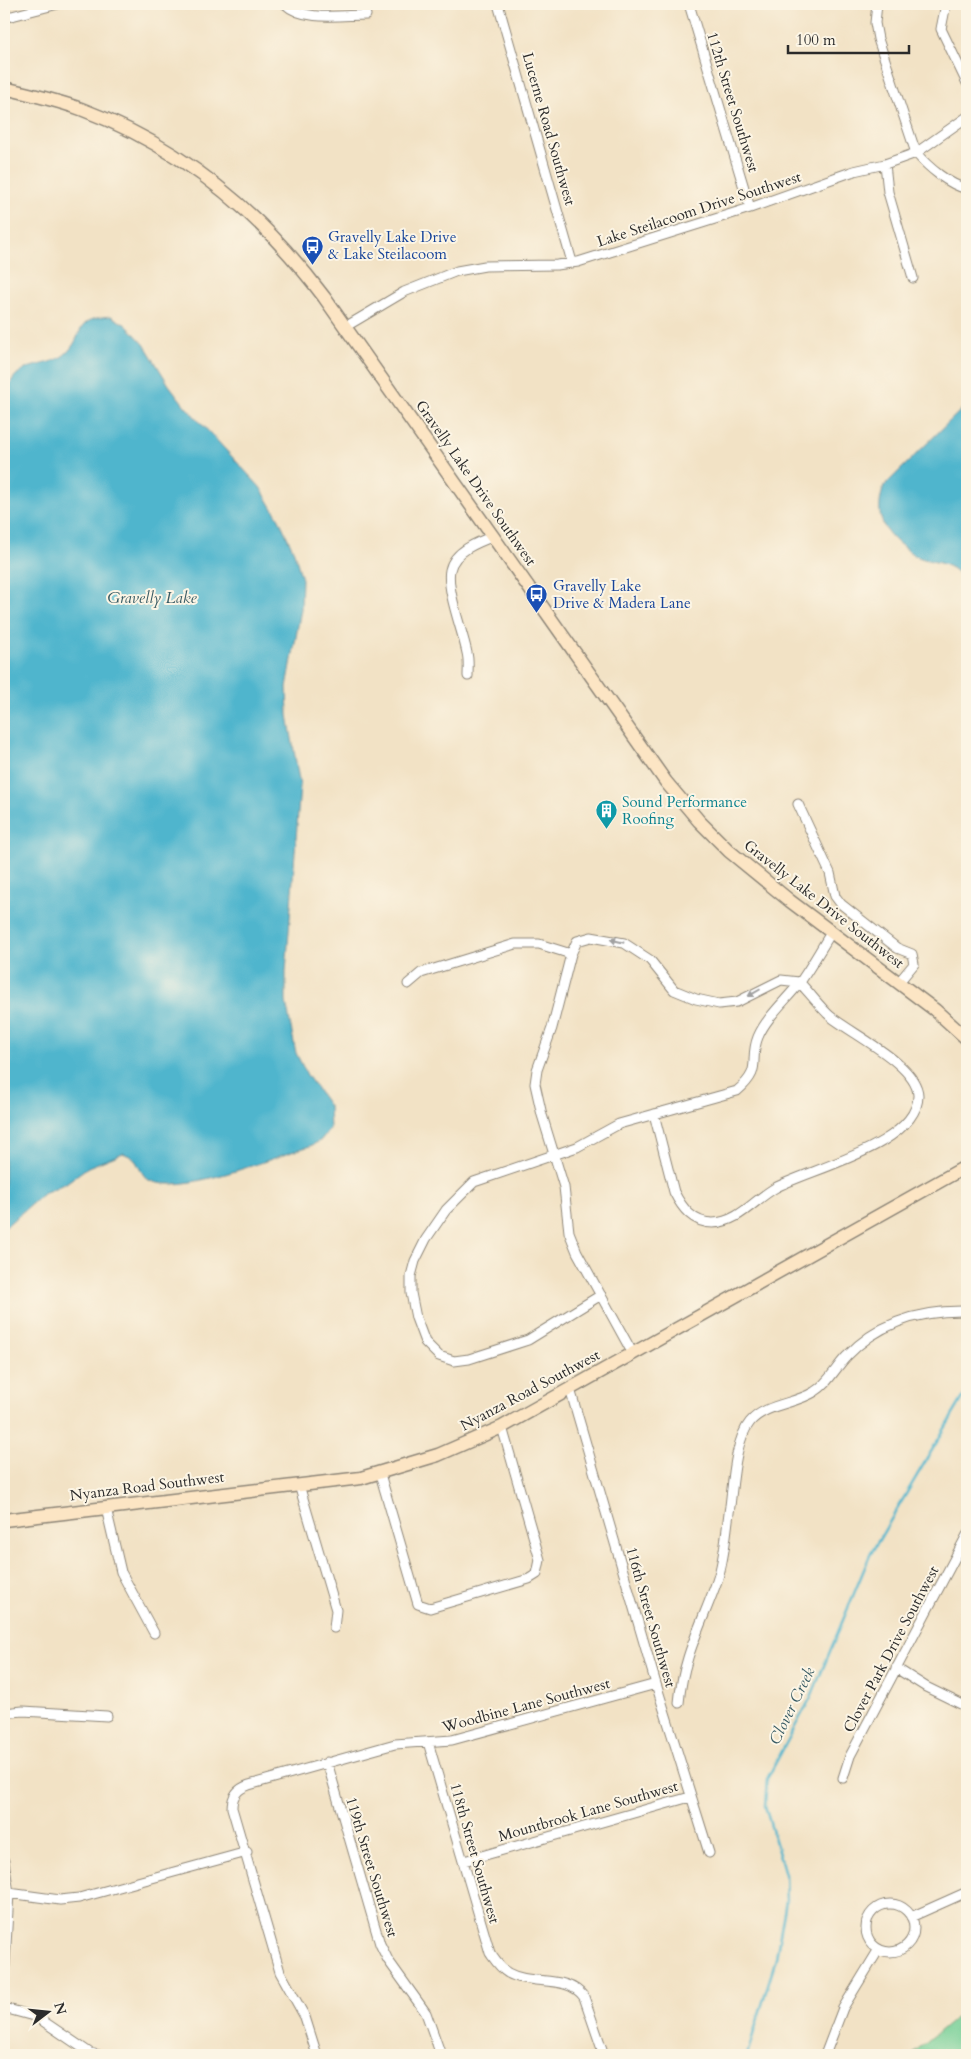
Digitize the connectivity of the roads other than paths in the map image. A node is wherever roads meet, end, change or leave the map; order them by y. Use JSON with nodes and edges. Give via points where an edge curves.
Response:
{"nodes":[{"id":1,"x":58,"y":4,"type":"edge"},
{"id":2,"x":285,"y":4,"type":"edge"},
{"id":3,"x":498,"y":4,"type":"edge"},
{"id":4,"x":689,"y":4,"type":"edge"},
{"id":5,"x":877,"y":4,"type":"edge"},
{"id":6,"x":946,"y":4,"type":"edge"},
{"id":7,"x":366,"y":15,"type":"dead end"},
{"id":8,"x":4,"y":18,"type":"edge"},
{"id":9,"x":967,"y":83,"type":"edge"},
{"id":10,"x":4,"y":88,"type":"edge"},
{"id":11,"x":967,"y":117,"type":"edge"},
{"id":12,"x":916,"y":153,"type":"junction"},
{"id":13,"x":885,"y":164,"type":"junction"},
{"id":14,"x":967,"y":189,"type":"edge"},
{"id":15,"x":750,"y":208,"type":"junction"},
{"id":16,"x":572,"y":262,"type":"junction"},
{"id":17,"x":913,"y":278,"type":"dead end"},
{"id":18,"x":345,"y":327,"type":"junction"},
{"id":19,"x":494,"y":536,"type":"junction"},
{"id":20,"x":468,"y":676,"type":"dead end"},
{"id":21,"x":798,"y":804,"type":"dead end"},
{"id":22,"x":831,"y":933,"type":"junction"},
{"id":23,"x":571,"y":954,"type":"junction"},
{"id":24,"x":799,"y":982,"type":"junction"},
{"id":25,"x":899,"y":982,"type":"junction"},
{"id":26,"x":408,"y":984,"type":"dead end"},
{"id":27,"x":967,"y":1039,"type":"edge"},
{"id":28,"x":654,"y":1114,"type":"junction"},
{"id":29,"x":554,"y":1156,"type":"junction"},
{"id":30,"x":967,"y":1166,"type":"edge"},
{"id":31,"x":601,"y":1295,"type":"junction"},
{"id":32,"x":967,"y":1311,"type":"edge"},
{"id":33,"x":633,"y":1354,"type":"junction"},
{"id":34,"x":570,"y":1389,"type":"junction"},
{"id":35,"x":502,"y":1427,"type":"junction"},
{"id":36,"x":380,"y":1474,"type":"junction"},
{"id":37,"x":298,"y":1485,"type":"junction"},
{"id":38,"x":106,"y":1508,"type":"junction"},
{"id":39,"x":4,"y":1520,"type":"edge"},
{"id":40,"x":967,"y":1535,"type":"edge"},
{"id":41,"x":334,"y":1628,"type":"dead end"},
{"id":42,"x":154,"y":1634,"type":"dead end"},
{"id":43,"x":896,"y":1668,"type":"junction"},
{"id":44,"x":656,"y":1684,"type":"junction"},
{"id":45,"x":679,"y":1703,"type":"dead end"},
{"id":46,"x":967,"y":1707,"type":"edge"},
{"id":47,"x":4,"y":1713,"type":"edge"},
{"id":48,"x":107,"y":1716,"type":"dead end"},
{"id":49,"x":428,"y":1742,"type":"junction"},
{"id":50,"x":327,"y":1762,"type":"junction"},
{"id":51,"x":842,"y":1778,"type":"dead end"},
{"id":52,"x":690,"y":1797,"type":"junction"},
{"id":53,"x":246,"y":1852,"type":"junction"},
{"id":54,"x":709,"y":1853,"type":"dead end"},
{"id":55,"x":4,"y":1861,"type":"edge"},
{"id":56,"x":464,"y":1861,"type":"junction"},
{"id":57,"x":967,"y":1892,"type":"edge"},
{"id":58,"x":9,"y":1893,"type":"junction"},
{"id":59,"x":911,"y":1916,"type":"junction"},
{"id":60,"x":879,"y":1949,"type":"junction"},
{"id":61,"x":4,"y":1980,"type":"edge"},
{"id":62,"x":4,"y":2008,"type":"edge"},
{"id":63,"x":99,"y":2055,"type":"edge"},
{"id":64,"x":317,"y":2055,"type":"edge"},
{"id":65,"x":441,"y":2055,"type":"edge"},
{"id":66,"x":604,"y":2055,"type":"edge"},
{"id":67,"x":825,"y":2055,"type":"edge"}],
"edges":[{"from":1,"to":8,"type":"street"},
{"from":2,"to":7,"type":"street","via":[[298,12],[310,14]]},
{"from":3,"to":16,"type":"street","name":"Lucerne Road Southwest"},
{"from":4,"to":15,"type":"street","name":"112th Street Southwest"},
{"from":5,"to":12,"type":"street","via":[[875,23],[878,39]]},
{"from":6,"to":9,"type":"street","via":[[941,29]]},
{"from":10,"to":18,"type":"main road","name":"Gravelly Lake Drive Southwest","via":[[82,110],[136,134],[188,165],[240,203],[269,231],[301,266]]},
{"from":11,"to":12,"type":"street","name":"Lake Steilacoom Drive Southwest"},
{"from":12,"to":13,"type":"street","name":"Lake Steilacoom Drive Southwest"},
{"from":12,"to":14,"type":"street","via":[[932,169]]},
{"from":13,"to":15,"type":"street","name":"Lake Steilacoom Drive Southwest","via":[[854,171]]},
{"from":13,"to":17,"type":"street","via":[[888,192]]},
{"from":15,"to":16,"type":"street","name":"Lake Steilacoom Drive Southwest"},
{"from":16,"to":18,"type":"street","name":"Lake Steilacoom Drive Southwest","via":[[457,270],[404,292]]},
{"from":18,"to":19,"type":"main road","name":"Gravelly Lake Drive Southwest"},
{"from":19,"to":20,"type":"street","via":[[465,551],[450,569],[468,654]]},
{"from":19,"to":22,"type":"main road","name":"Gravelly Lake Drive Southwest","via":[[666,782],[699,821],[729,851]]},
{"from":21,"to":25,"type":"street","via":[[841,904],[896,948],[912,954],[914,964]]},
{"from":22,"to":24,"type":"street"},
{"from":22,"to":25,"type":"main road","name":"Gravelly Lake Drive Southwest"},
{"from":24,"to":23,"type":"street","one_way":true,"via":[[781,980],[737,1002],[719,1004],[674,990],[650,960],[624,943],[612,939],[583,938],[574,944]]},
{"from":23,"to":26,"type":"street","via":[[539,944],[515,944],[421,973]]},
{"from":23,"to":29,"type":"street","via":[[535,1084]]},
{"from":24,"to":28,"type":"street","via":[[760,1032],[754,1069],[747,1083],[724,1095]]},
{"from":24,"to":28,"type":"street","via":[[829,1015],[898,1064],[913,1080],[918,1094],[914,1110],[899,1128],[885,1140],[853,1157],[774,1189],[734,1218],[712,1223],[688,1214],[680,1204]]},
{"from":25,"to":27,"type":"main road","name":"Gravelly Lake Drive Southwest"},
{"from":28,"to":29,"type":"street","via":[[613,1126]]},
{"from":29,"to":31,"type":"street","via":[[564,1187],[569,1232],[576,1252]]},
{"from":29,"to":31,"type":"street","via":[[474,1182],[446,1210],[426,1239],[412,1271],[411,1293],[420,1330],[428,1347],[436,1354],[448,1360],[469,1359],[520,1343]]},
{"from":30,"to":33,"type":"main road","name":"Nyanza Road Southwest"},
{"from":31,"to":33,"type":"street"},
{"from":32,"to":45,"type":"street","via":[[929,1313],[890,1323],[847,1355],[815,1392],[763,1412],[749,1422],[740,1444],[717,1580],[694,1636],[681,1682]]},
{"from":33,"to":34,"type":"main road","name":"Nyanza Road Southwest"},
{"from":34,"to":35,"type":"main road","name":"Nyanza Road Southwest"},
{"from":34,"to":44,"type":"street","name":"116th Street Southwest"},
{"from":35,"to":36,"type":"main road","name":"Nyanza Road Southwest","via":[[438,1455]]},
{"from":35,"to":36,"type":"street","via":[[540,1560],[540,1569],[529,1579],[430,1608],[423,1607],[415,1599]]},
{"from":36,"to":37,"type":"main road","name":"Nyanza Road Southwest"},
{"from":37,"to":38,"type":"main road","name":"Nyanza Road Southwest"},
{"from":37,"to":41,"type":"street","via":[[336,1610]]},
{"from":38,"to":39,"type":"main road","name":"Nyanza Road Southwest"},
{"from":38,"to":42,"type":"street","via":[[121,1572]]},
{"from":40,"to":43,"type":"street","name":"Clover Park Drive Southwest"},
{"from":43,"to":46,"type":"street"},
{"from":43,"to":51,"type":"street","name":"Clover Park Drive Southwest","via":[[850,1756]]},
{"from":44,"to":49,"type":"street","name":"Woodbine Lane Southwest","via":[[452,1740]]},
{"from":44,"to":52,"type":"street","name":"116th Street Southwest"},
{"from":47,"to":48,"type":"street","via":[[23,1711]]},
{"from":49,"to":50,"type":"street","name":"Woodbine Lane Southwest","via":[[395,1744]]},
{"from":49,"to":56,"type":"street","name":"118th Street Southwest"},
{"from":50,"to":53,"type":"street","name":"Woodbine Lane Southwest","via":[[237,1791],[232,1808]]},
{"from":50,"to":65,"type":"street","name":"119th Street Southwest","via":[[380,1944],[426,2013]]},
{"from":52,"to":54,"type":"street","name":"116th Street Southwest"},
{"from":52,"to":56,"type":"street","name":"Mountbrook Lane Southwest"},
{"from":53,"to":58,"type":"street","via":[[79,1898],[60,1900]]},
{"from":53,"to":64,"type":"street","via":[[280,1972],[305,2017]]},
{"from":55,"to":58,"type":"street"},
{"from":56,"to":66,"type":"street","name":"118th Street Southwest","via":[[490,1953],[501,1968],[512,1974],[569,1985],[580,1991]]},
{"from":57,"to":59,"type":"street"},
{"from":58,"to":61,"type":"street"},
{"from":59,"to":60,"type":"street","via":[[914,1931],[907,1945],[894,1952]]},
{"from":59,"to":60,"type":"street","via":[[900,1906],[892,1904],[876,1908],[866,1930],[868,1938]]},
{"from":60,"to":67,"type":"street","via":[[843,2008]]},
{"from":62,"to":63,"type":"street","via":[[37,2017],[90,2053]]}]}
